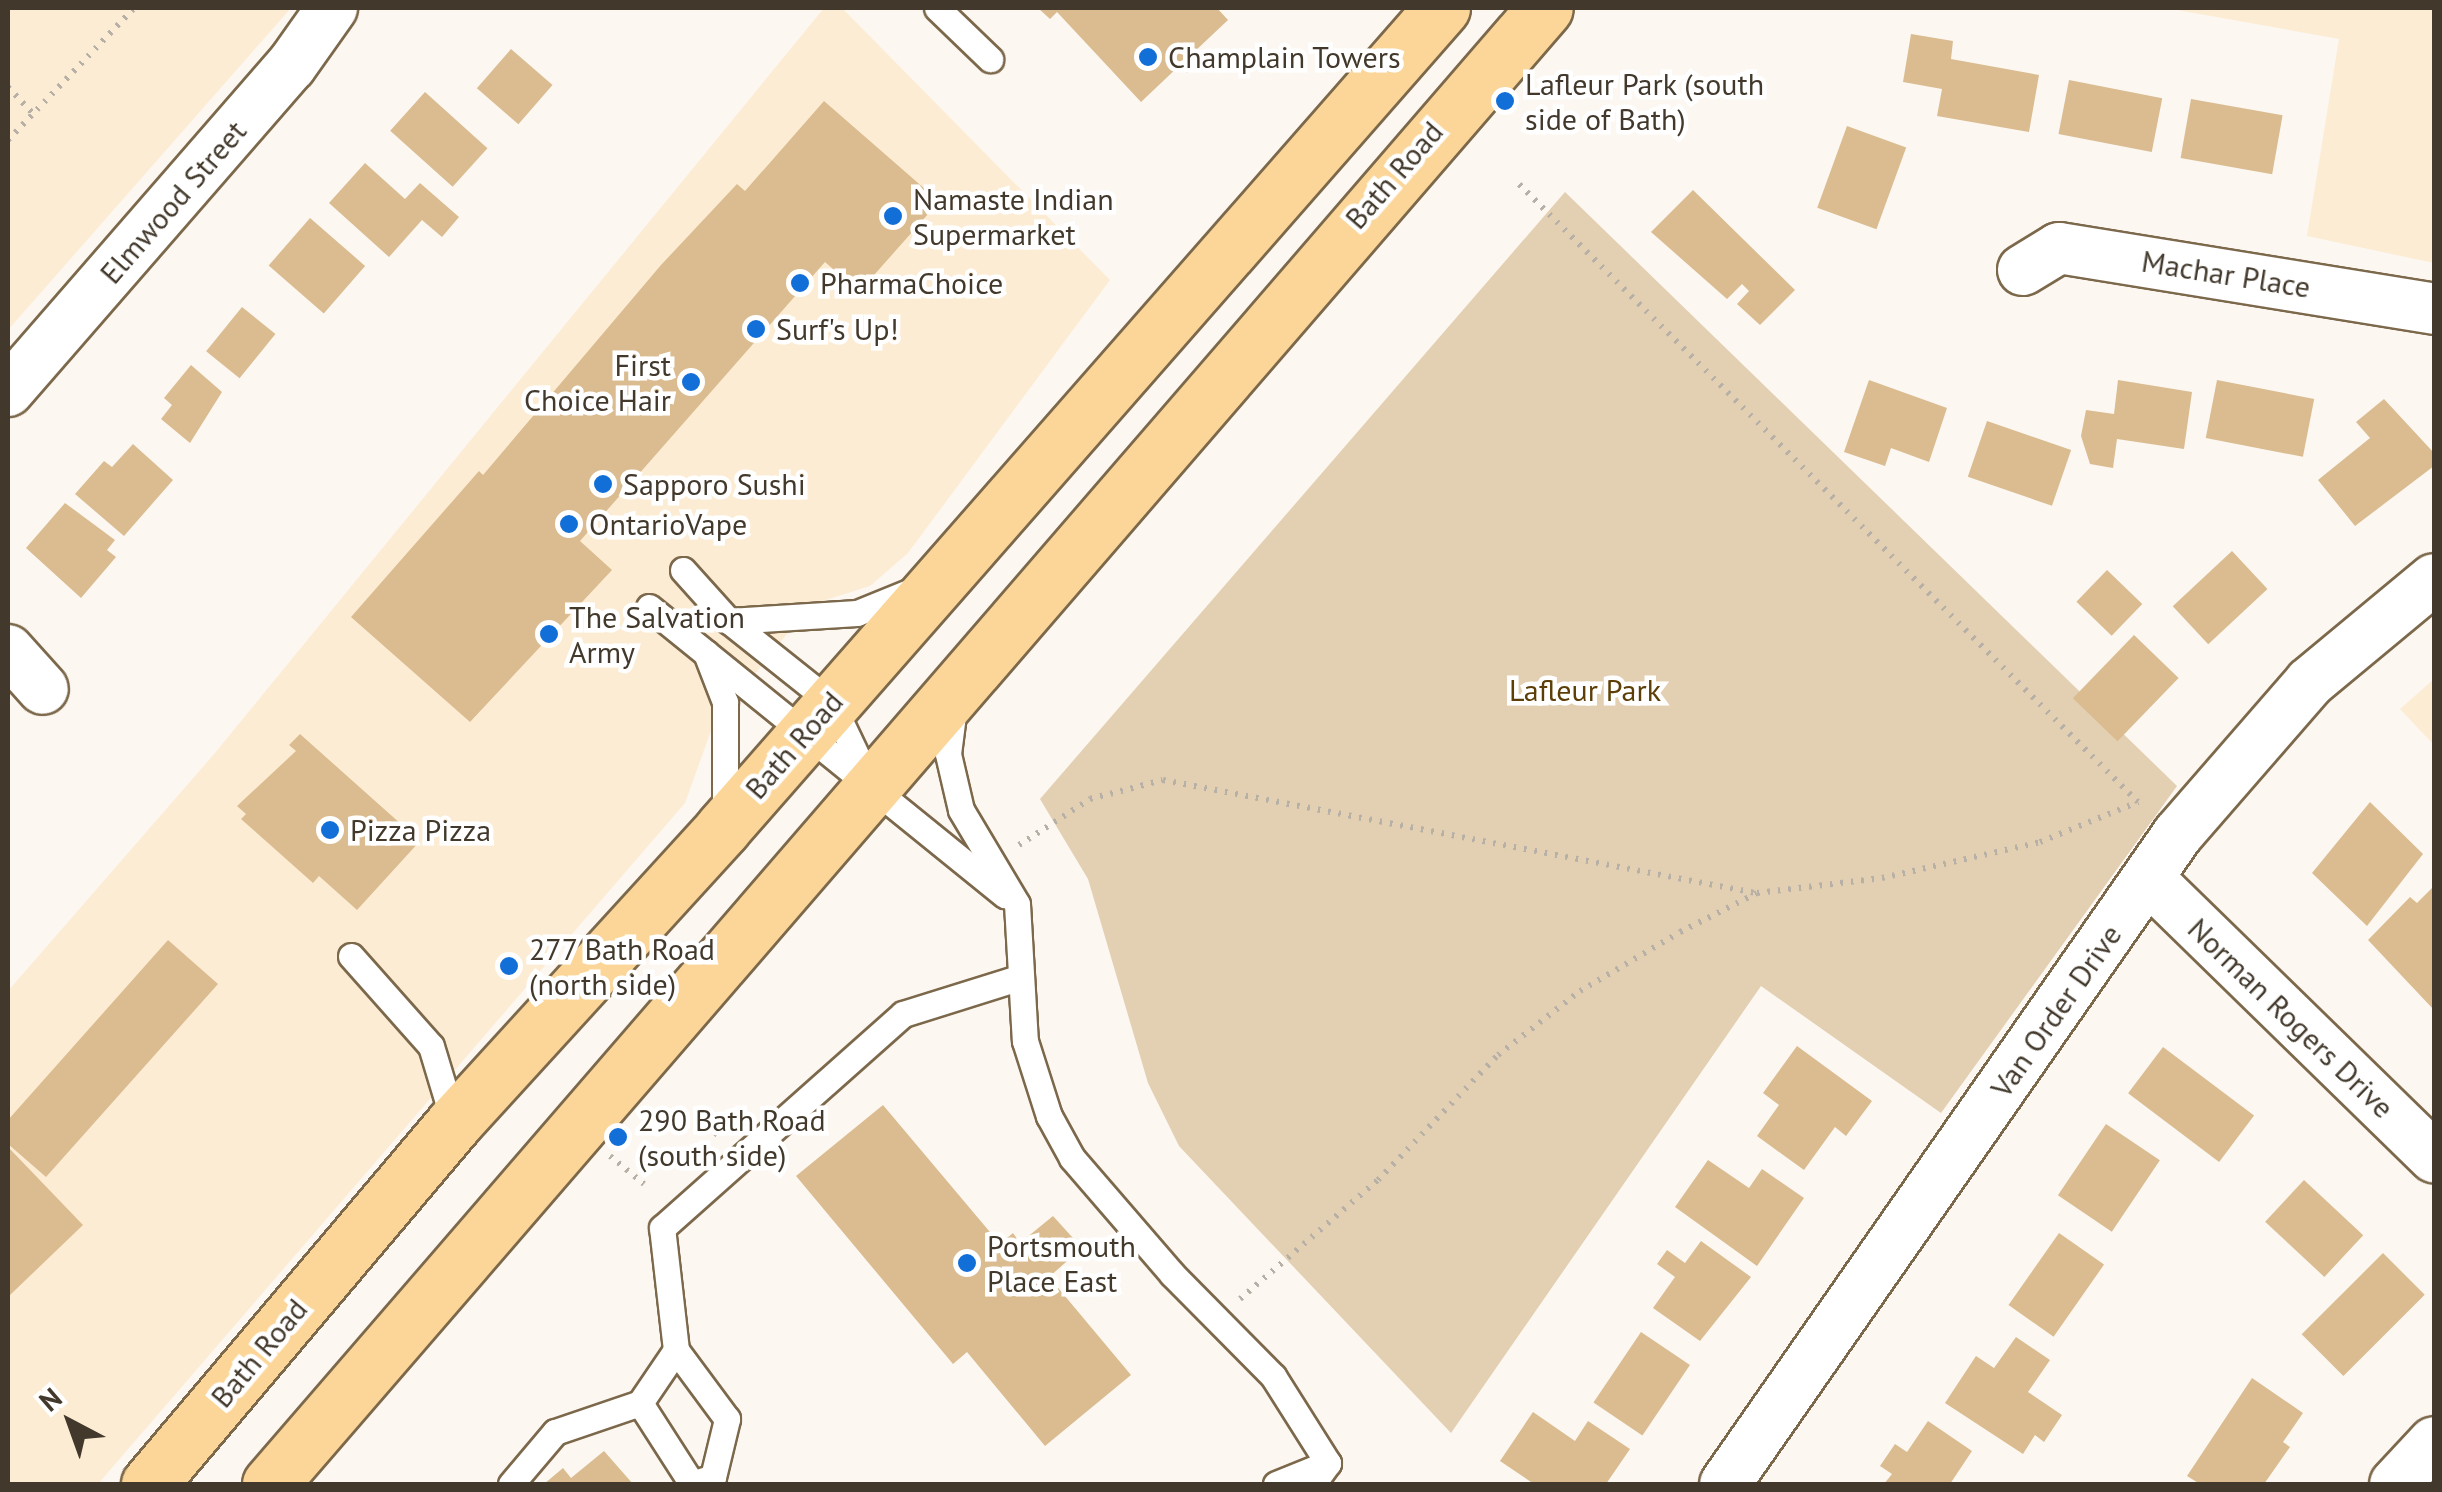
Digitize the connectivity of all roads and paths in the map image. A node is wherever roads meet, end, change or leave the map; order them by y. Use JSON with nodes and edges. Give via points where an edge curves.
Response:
{"nodes":[{"id":1,"x":134,"y":8,"type":"edge"},
{"id":2,"x":332,"y":8,"type":"edge"},
{"id":3,"x":937,"y":8,"type":"edge"},
{"id":4,"x":1442,"y":8,"type":"edge"},
{"id":5,"x":1544,"y":8,"type":"edge"},
{"id":6,"x":990,"y":59,"type":"dead end"},
{"id":7,"x":8,"y":87,"type":"edge"},
{"id":8,"x":33,"y":114,"type":"junction"},
{"id":9,"x":8,"y":140,"type":"edge"},
{"id":10,"x":1518,"y":183,"type":"dead end"},
{"id":11,"x":2023,"y":270,"type":"dead end"},
{"id":12,"x":2434,"y":309,"type":"edge"},
{"id":13,"x":8,"y":391,"type":"edge"},
{"id":14,"x":683,"y":570,"type":"dead end"},
{"id":15,"x":2434,"y":579,"type":"edge"},
{"id":16,"x":938,"y":580,"type":"junction"},
{"id":17,"x":649,"y":608,"type":"dead end"},
{"id":18,"x":729,"y":622,"type":"junction"},
{"id":19,"x":704,"y":649,"type":"junction"},
{"id":20,"x":8,"y":650,"type":"edge"},
{"id":21,"x":957,"y":684,"type":"junction"},
{"id":22,"x":43,"y":689,"type":"dead end"},
{"id":23,"x":818,"y":718,"type":"junction"},
{"id":24,"x":870,"y":785,"type":"junction"},
{"id":25,"x":722,"y":829,"type":"junction"},
{"id":26,"x":993,"y":862,"type":"junction"},
{"id":27,"x":2148,"y":878,"type":"junction"},
{"id":28,"x":1757,"y":893,"type":"junction"},
{"id":29,"x":1017,"y":904,"type":"junction"},
{"id":30,"x":351,"y":956,"type":"dead end"},
{"id":31,"x":1018,"y":978,"type":"junction"},
{"id":32,"x":454,"y":1123,"type":"junction"},
{"id":33,"x":2434,"y":1157,"type":"edge"},
{"id":34,"x":1217,"y":1319,"type":"junction"},
{"id":35,"x":676,"y":1350,"type":"junction"},
{"id":36,"x":640,"y":1402,"type":"junction"},
{"id":37,"x":2434,"y":1442,"type":"edge"},
{"id":38,"x":1328,"y":1463,"type":"junction"},
{"id":39,"x":148,"y":1484,"type":"edge"},
{"id":40,"x":270,"y":1484,"type":"edge"},
{"id":41,"x":512,"y":1484,"type":"edge"},
{"id":42,"x":1276,"y":1484,"type":"edge"},
{"id":43,"x":1313,"y":1484,"type":"edge"},
{"id":44,"x":1725,"y":1484,"type":"edge"},
{"id":45,"x":2395,"y":1484,"type":"edge"}],
"edges":[{"from":1,"to":8,"type":"path"},
{"from":2,"to":13,"type":"street","name":"Elmwood Street","via":[[290,66]]},
{"from":3,"to":6,"type":"lane"},
{"from":4,"to":16,"type":"main road","name":"Bath Road"},
{"from":5,"to":21,"type":"main road","name":"Bath Road"},
{"from":7,"to":8,"type":"path"},
{"from":8,"to":9,"type":"path"},
{"from":10,"to":28,"type":"path","via":[[2138,802],[2040,842],[1882,878]]},
{"from":11,"to":12,"type":"street","name":"Machar Place","via":[[2059,248]]},
{"from":14,"to":18,"type":"lane"},
{"from":15,"to":27,"type":"street","name":"Van Order Drive","via":[[2310,682]]},
{"from":16,"to":18,"type":"lane","via":[[856,613]]},
{"from":16,"to":23,"type":"main road","name":"Bath Road"},
{"from":17,"to":19,"type":"lane"},
{"from":18,"to":23,"type":"lane"},
{"from":19,"to":23,"type":"lane"},
{"from":19,"to":25,"type":"lane","via":[[725,702],[730,780]]},
{"from":20,"to":22,"type":"street"},
{"from":21,"to":24,"type":"main road","name":"Bath Road"},
{"from":21,"to":26,"type":"lane","via":[[948,754],[961,810]]},
{"from":23,"to":24,"type":"lane"},
{"from":23,"to":24,"type":"lane"},
{"from":23,"to":25,"type":"main road","name":"Bath Road"},
{"from":24,"to":29,"type":"lane"},
{"from":24,"to":40,"type":"main road","name":"Bath Road"},
{"from":25,"to":32,"type":"main road","name":"Bath Road"},
{"from":26,"to":28,"type":"path","via":[[1090,799],[1163,780]]},
{"from":26,"to":29,"type":"lane"},
{"from":27,"to":33,"type":"street","name":"Norman Rogers Drive"},
{"from":27,"to":44,"type":"street","name":"Van Order Drive"},
{"from":28,"to":34,"type":"path","via":[[1566,1001],[1498,1055],[1378,1180]]},
{"from":29,"to":31,"type":"lane"},
{"from":30,"to":32,"type":"lane","via":[[431,1046]]},
{"from":31,"to":34,"type":"lane","via":[[1026,1041],[1049,1116],[1072,1158]]},
{"from":31,"to":35,"type":"lane","via":[[903,1014],[662,1228]]},
{"from":32,"to":39,"type":"main road","name":"Bath Road"},
{"from":34,"to":38,"type":"lane","via":[[1272,1376]]},
{"from":35,"to":36,"type":"lane"},
{"from":35,"to":36,"type":"lane","via":[[727,1420],[713,1477],[692,1484]]},
{"from":36,"to":41,"type":"lane","via":[[554,1432]]},
{"from":37,"to":45,"type":"street"},
{"from":38,"to":42,"type":"lane"},
{"from":38,"to":43,"type":"lane"}]}
